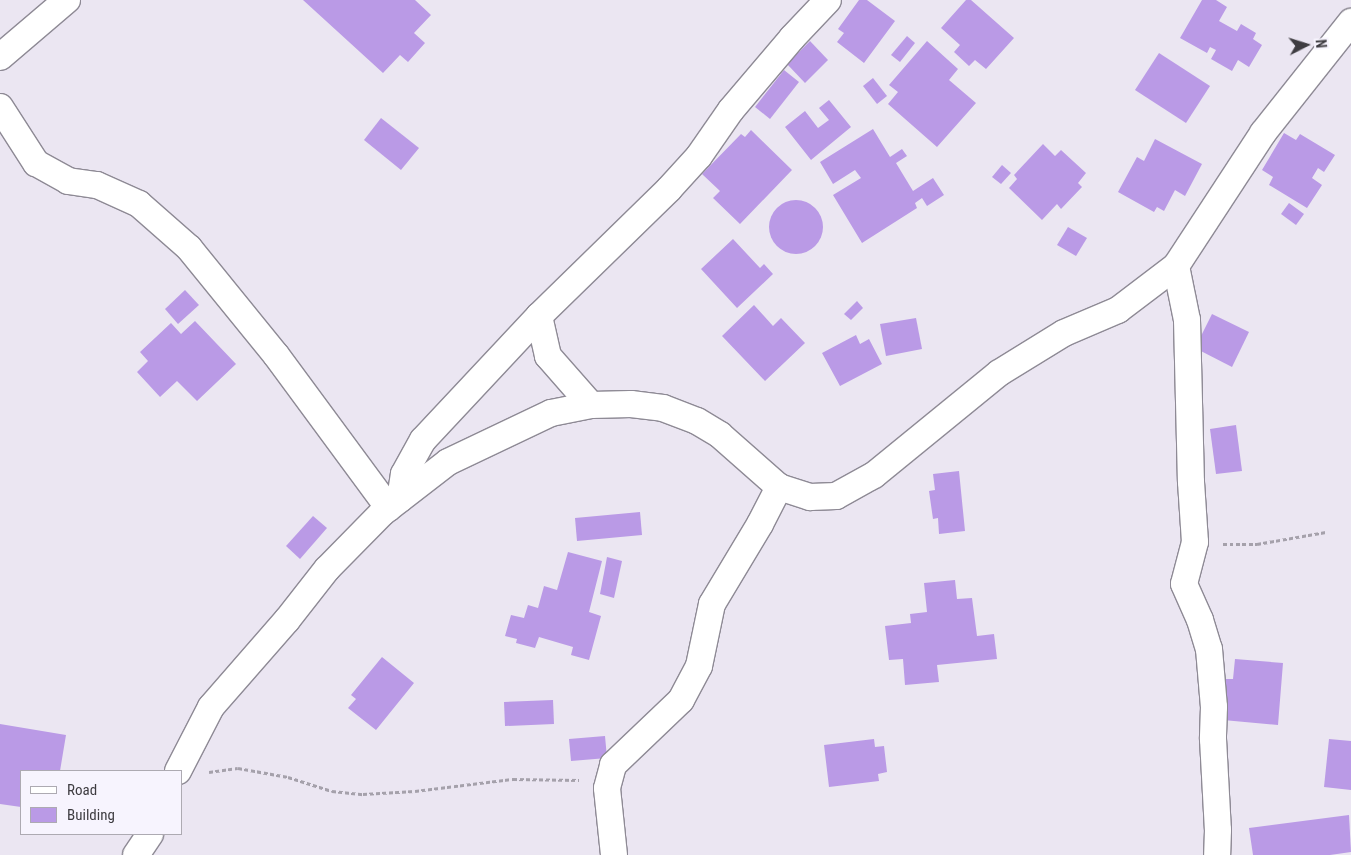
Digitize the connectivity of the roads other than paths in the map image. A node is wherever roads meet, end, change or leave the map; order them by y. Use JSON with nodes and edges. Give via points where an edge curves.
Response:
{"nodes":[{"id":1,"x":67,"y":0,"type":"edge"},
{"id":2,"x":828,"y":0,"type":"edge"},
{"id":3,"x":1351,"y":22,"type":"edge"},
{"id":4,"x":0,"y":58,"type":"edge"},
{"id":5,"x":0,"y":107,"type":"edge"},
{"id":6,"x":1176,"y":266,"type":"junction"},
{"id":7,"x":539,"y":316,"type":"junction"},
{"id":8,"x":591,"y":405,"type":"junction"},
{"id":9,"x":779,"y":487,"type":"junction"},
{"id":10,"x":394,"y":503,"type":"junction"},
{"id":11,"x":189,"y":772,"type":"edge"},
{"id":12,"x":149,"y":835,"type":"edge"},
{"id":13,"x":136,"y":855,"type":"edge"},
{"id":14,"x":614,"y":855,"type":"edge"},
{"id":15,"x":1217,"y":855,"type":"edge"}],
"edges":[{"from":1,"to":4,"type":"street"},
{"from":2,"to":7,"type":"street","via":[[731,110],[699,156],[669,189]]},
{"from":3,"to":6,"type":"street","via":[[1262,133]]},
{"from":5,"to":10,"type":"street","via":[[36,163],[68,181],[97,185],[139,204],[189,248]]},
{"from":6,"to":9,"type":"street","via":[[1118,310],[1064,333],[999,373],[874,476],[836,496],[810,497]]},
{"from":6,"to":15,"type":"street","via":[[1187,320],[1190,482],[1195,542],[1184,584],[1209,649],[1214,699]]},
{"from":7,"to":8,"type":"street","via":[[548,356]]},
{"from":7,"to":10,"type":"street","via":[[423,440],[404,474]]},
{"from":8,"to":9,"type":"street","via":[[631,404],[662,408],[697,421],[720,435]]},
{"from":8,"to":10,"type":"street","via":[[552,413],[478,447],[448,462]]},
{"from":9,"to":14,"type":"street","via":[[712,604],[699,666],[681,700],[613,765],[606,788]]},
{"from":10,"to":11,"type":"street","via":[[327,569],[211,707]]},
{"from":12,"to":13,"type":"street"}]}
